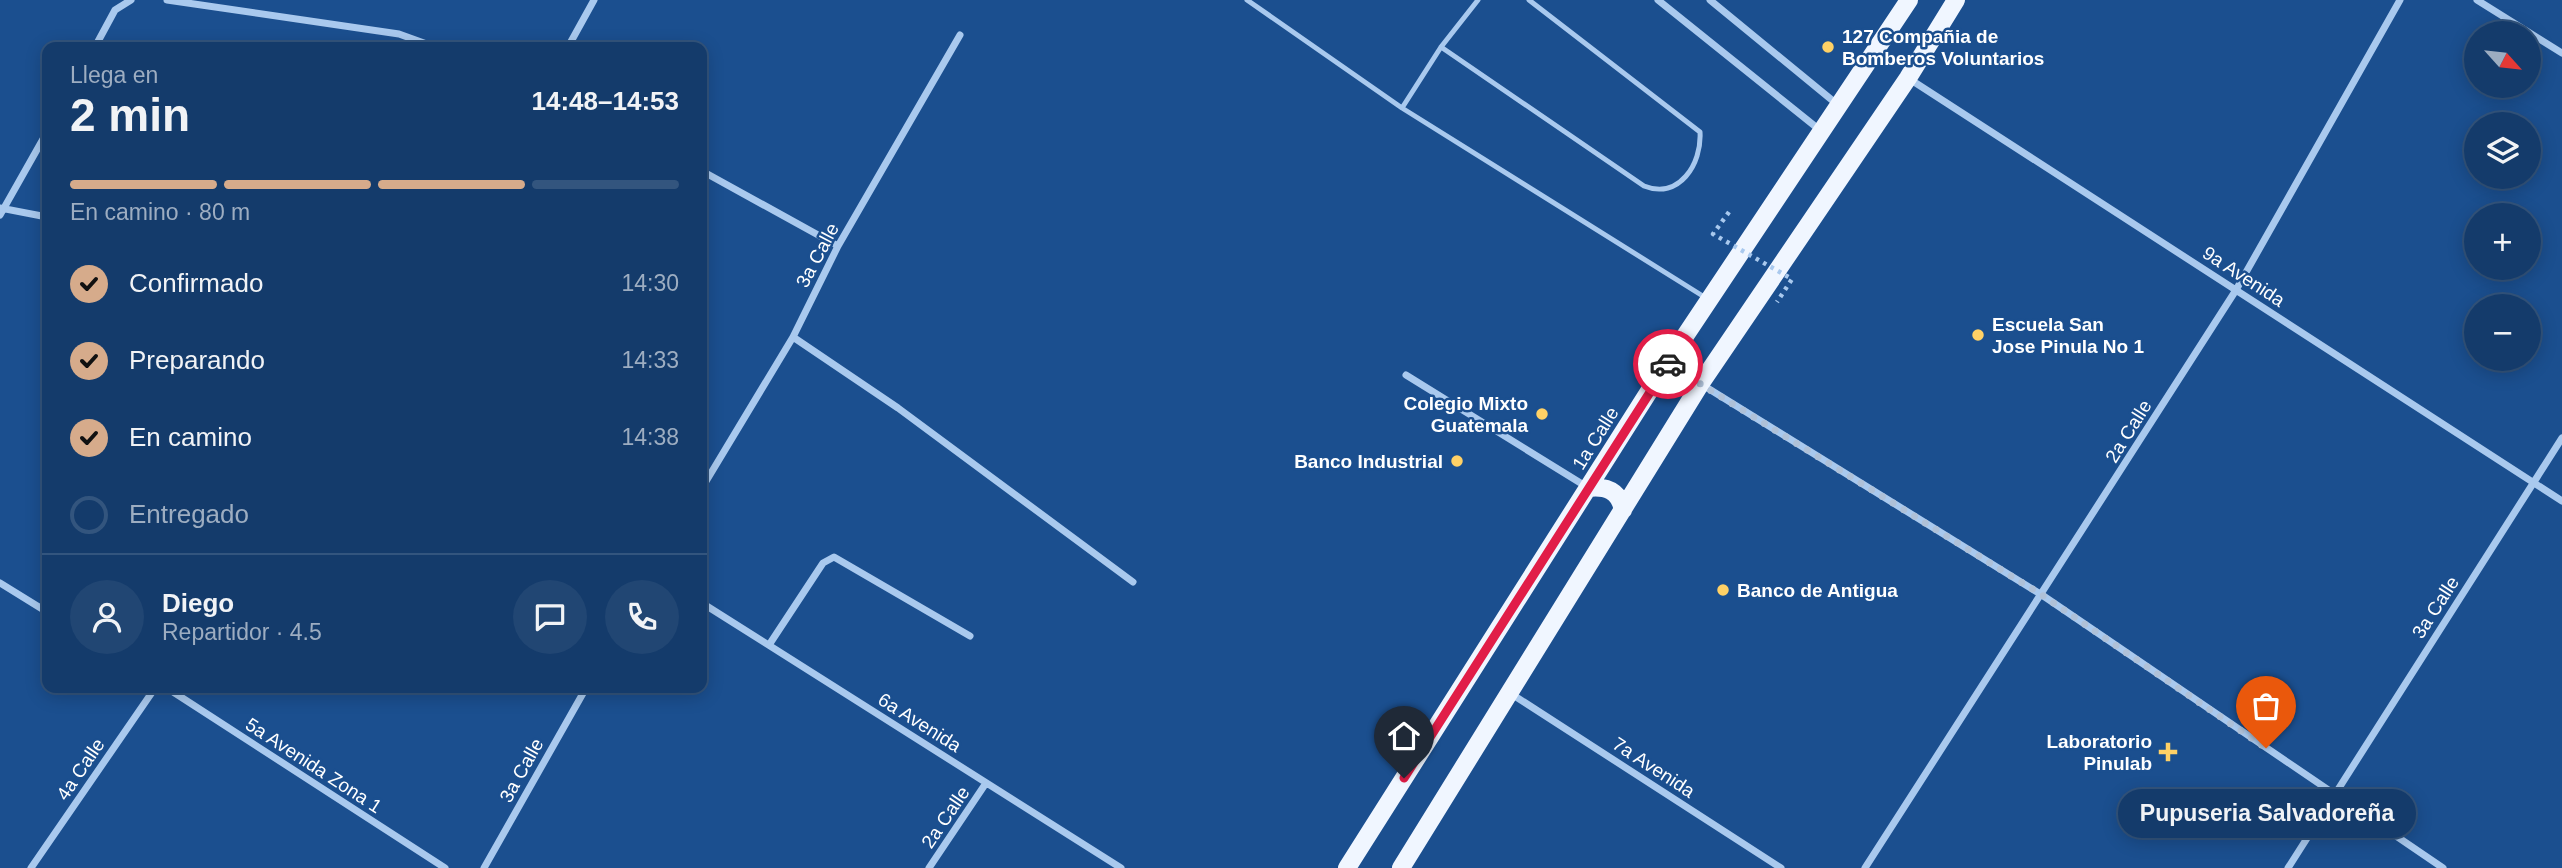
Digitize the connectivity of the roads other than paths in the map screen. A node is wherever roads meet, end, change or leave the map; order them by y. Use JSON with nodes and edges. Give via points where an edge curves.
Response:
{"nodes":[{"id":1,"x":130,"y":0,"type":"edge"},
{"id":2,"x":167,"y":0,"type":"edge"},
{"id":3,"x":594,"y":0,"type":"edge"},
{"id":4,"x":1247,"y":0,"type":"edge"},
{"id":5,"x":1478,"y":0,"type":"edge"},
{"id":6,"x":1529,"y":0,"type":"edge"},
{"id":7,"x":1658,"y":0,"type":"edge"},
{"id":8,"x":1710,"y":0,"type":"edge"},
{"id":9,"x":1909,"y":0,"type":"edge"},
{"id":10,"x":1956,"y":0,"type":"edge"},
{"id":11,"x":2400,"y":0,"type":"edge"},
{"id":12,"x":2477,"y":0,"type":"edge"},
{"id":13,"x":960,"y":35,"type":"dead end"},
{"id":14,"x":98,"y":42,"type":"edge"},
{"id":15,"x":421,"y":42,"type":"edge"},
{"id":16,"x":571,"y":42,"type":"edge"},
{"id":17,"x":1441,"y":47,"type":"junction"},
{"id":18,"x":2562,"y":53,"type":"edge"},
{"id":19,"x":1908,"y":78,"type":"junction"},
{"id":20,"x":1839,"y":106,"type":"junction"},
{"id":21,"x":1402,"y":108,"type":"junction"},
{"id":22,"x":1822,"y":131,"type":"junction"},
{"id":23,"x":42,"y":140,"type":"edge"},
{"id":24,"x":707,"y":174,"type":"edge"},
{"id":25,"x":1,"y":210,"type":"edge"},
{"id":26,"x":42,"y":216,"type":"edge"},
{"id":27,"x":838,"y":246,"type":"junction"},
{"id":28,"x":2236,"y":290,"type":"junction"},
{"id":29,"x":1709,"y":300,"type":"junction"},
{"id":30,"x":793,"y":337,"type":"junction"},
{"id":31,"x":1667,"y":363,"type":"junction"},
{"id":32,"x":1406,"y":376,"type":"dead end"},
{"id":33,"x":1701,"y":383,"type":"junction"},
{"id":34,"x":2562,"y":438,"type":"edge"},
{"id":35,"x":707,"y":480,"type":"edge"},
{"id":36,"x":2534,"y":483,"type":"junction"},
{"id":37,"x":1588,"y":488,"type":"junction"},
{"id":38,"x":2562,"y":501,"type":"edge"},
{"id":39,"x":1623,"y":510,"type":"junction"},
{"id":40,"x":1133,"y":582,"type":"dead end"},
{"id":41,"x":0,"y":583,"type":"edge"},
{"id":42,"x":2042,"y":595,"type":"junction"},
{"id":43,"x":707,"y":606,"type":"edge"},
{"id":44,"x":42,"y":609,"type":"edge"},
{"id":45,"x":970,"y":636,"type":"dead end"},
{"id":46,"x":769,"y":645,"type":"junction"},
{"id":47,"x":1509,"y":692,"type":"junction"},
{"id":48,"x":152,"y":693,"type":"edge"},
{"id":49,"x":175,"y":693,"type":"edge"},
{"id":50,"x":583,"y":693,"type":"edge"},
{"id":51,"x":986,"y":783,"type":"junction"},
{"id":52,"x":2333,"y":794,"type":"junction"},
{"id":53,"x":31,"y":868,"type":"edge"},
{"id":54,"x":445,"y":868,"type":"edge"},
{"id":55,"x":484,"y":868,"type":"edge"},
{"id":56,"x":929,"y":868,"type":"edge"},
{"id":57,"x":1121,"y":868,"type":"edge"},
{"id":58,"x":1347,"y":868,"type":"edge"},
{"id":59,"x":1401,"y":868,"type":"edge"},
{"id":60,"x":1781,"y":868,"type":"edge"},
{"id":61,"x":1865,"y":868,"type":"edge"},
{"id":62,"x":2288,"y":868,"type":"edge"},
{"id":63,"x":2443,"y":868,"type":"edge"}],
"edges":[{"from":1,"to":14,"type":"street","via":[[116,10]]},
{"from":2,"to":15,"type":"street","via":[[399,34]]},
{"from":3,"to":16,"type":"street"},
{"from":4,"to":21,"type":"lane"},
{"from":5,"to":17,"type":"lane"},
{"from":6,"to":17,"type":"lane","via":[[1700,132],[1701,146],[1685,178],[1671,189],[1656,191],[1644,186]]},
{"from":7,"to":22,"type":"street"},
{"from":8,"to":20,"type":"street"},
{"from":9,"to":20,"type":"main road","name":"1a Calle"},
{"from":10,"to":19,"type":"main road"},
{"from":11,"to":28,"type":"street","name":"2a Calle"},
{"from":12,"to":18,"type":"street"},
{"from":13,"to":27,"type":"street","name":"3a Calle"},
{"from":17,"to":21,"type":"lane"},
{"from":19,"to":28,"type":"street","name":"9a Avenida"},
{"from":19,"to":33,"type":"main road"},
{"from":20,"to":22,"type":"main road","name":"1a Calle"},
{"from":21,"to":29,"type":"lane"},
{"from":22,"to":29,"type":"main road","name":"1a Calle"},
{"from":23,"to":25,"type":"street"},
{"from":24,"to":27,"type":"street"},
{"from":25,"to":26,"type":"street"},
{"from":27,"to":30,"type":"street","name":"3a Calle"},
{"from":28,"to":36,"type":"street","name":"9a Avenida"},
{"from":28,"to":42,"type":"street","name":"2a Calle"},
{"from":29,"to":31,"type":"main road","name":"1a Calle"},
{"from":30,"to":35,"type":"street","name":"3a Calle"},
{"from":30,"to":40,"type":"street","via":[[898,408]]},
{"from":31,"to":33,"type":"street"},
{"from":31,"to":37,"type":"main road","name":"1a Calle"},
{"from":32,"to":37,"type":"street"},
{"from":33,"to":39,"type":"main road"},
{"from":33,"to":42,"type":"street"},
{"from":34,"to":36,"type":"street","name":"3a Calle"},
{"from":36,"to":38,"type":"street","name":"9a Avenida"},
{"from":36,"to":52,"type":"street","name":"3a Calle"},
{"from":37,"to":39,"type":"main road","via":[[1601,486],[1612,491],[1621,499]]},
{"from":37,"to":58,"type":"main road","name":"1a Calle"},
{"from":39,"to":47,"type":"main road"},
{"from":41,"to":44,"type":"street"},
{"from":42,"to":52,"type":"street"},
{"from":42,"to":61,"type":"street","name":"2a Calle"},
{"from":43,"to":46,"type":"street","name":"6a Avenida"},
{"from":45,"to":46,"type":"street","via":[[834,557],[823,564]]},
{"from":46,"to":51,"type":"street","name":"6a Avenida"},
{"from":47,"to":59,"type":"main road"},
{"from":47,"to":60,"type":"street","name":"7a Avenida"},
{"from":48,"to":53,"type":"street","name":"4a Calle"},
{"from":49,"to":54,"type":"street","name":"5a Avenida Zona 1"},
{"from":50,"to":55,"type":"street","name":"3a Calle"},
{"from":51,"to":56,"type":"street","name":"2a Calle"},
{"from":51,"to":57,"type":"street","name":"6a Avenida"},
{"from":52,"to":62,"type":"street","name":"3a Calle"},
{"from":52,"to":63,"type":"street"}]}
